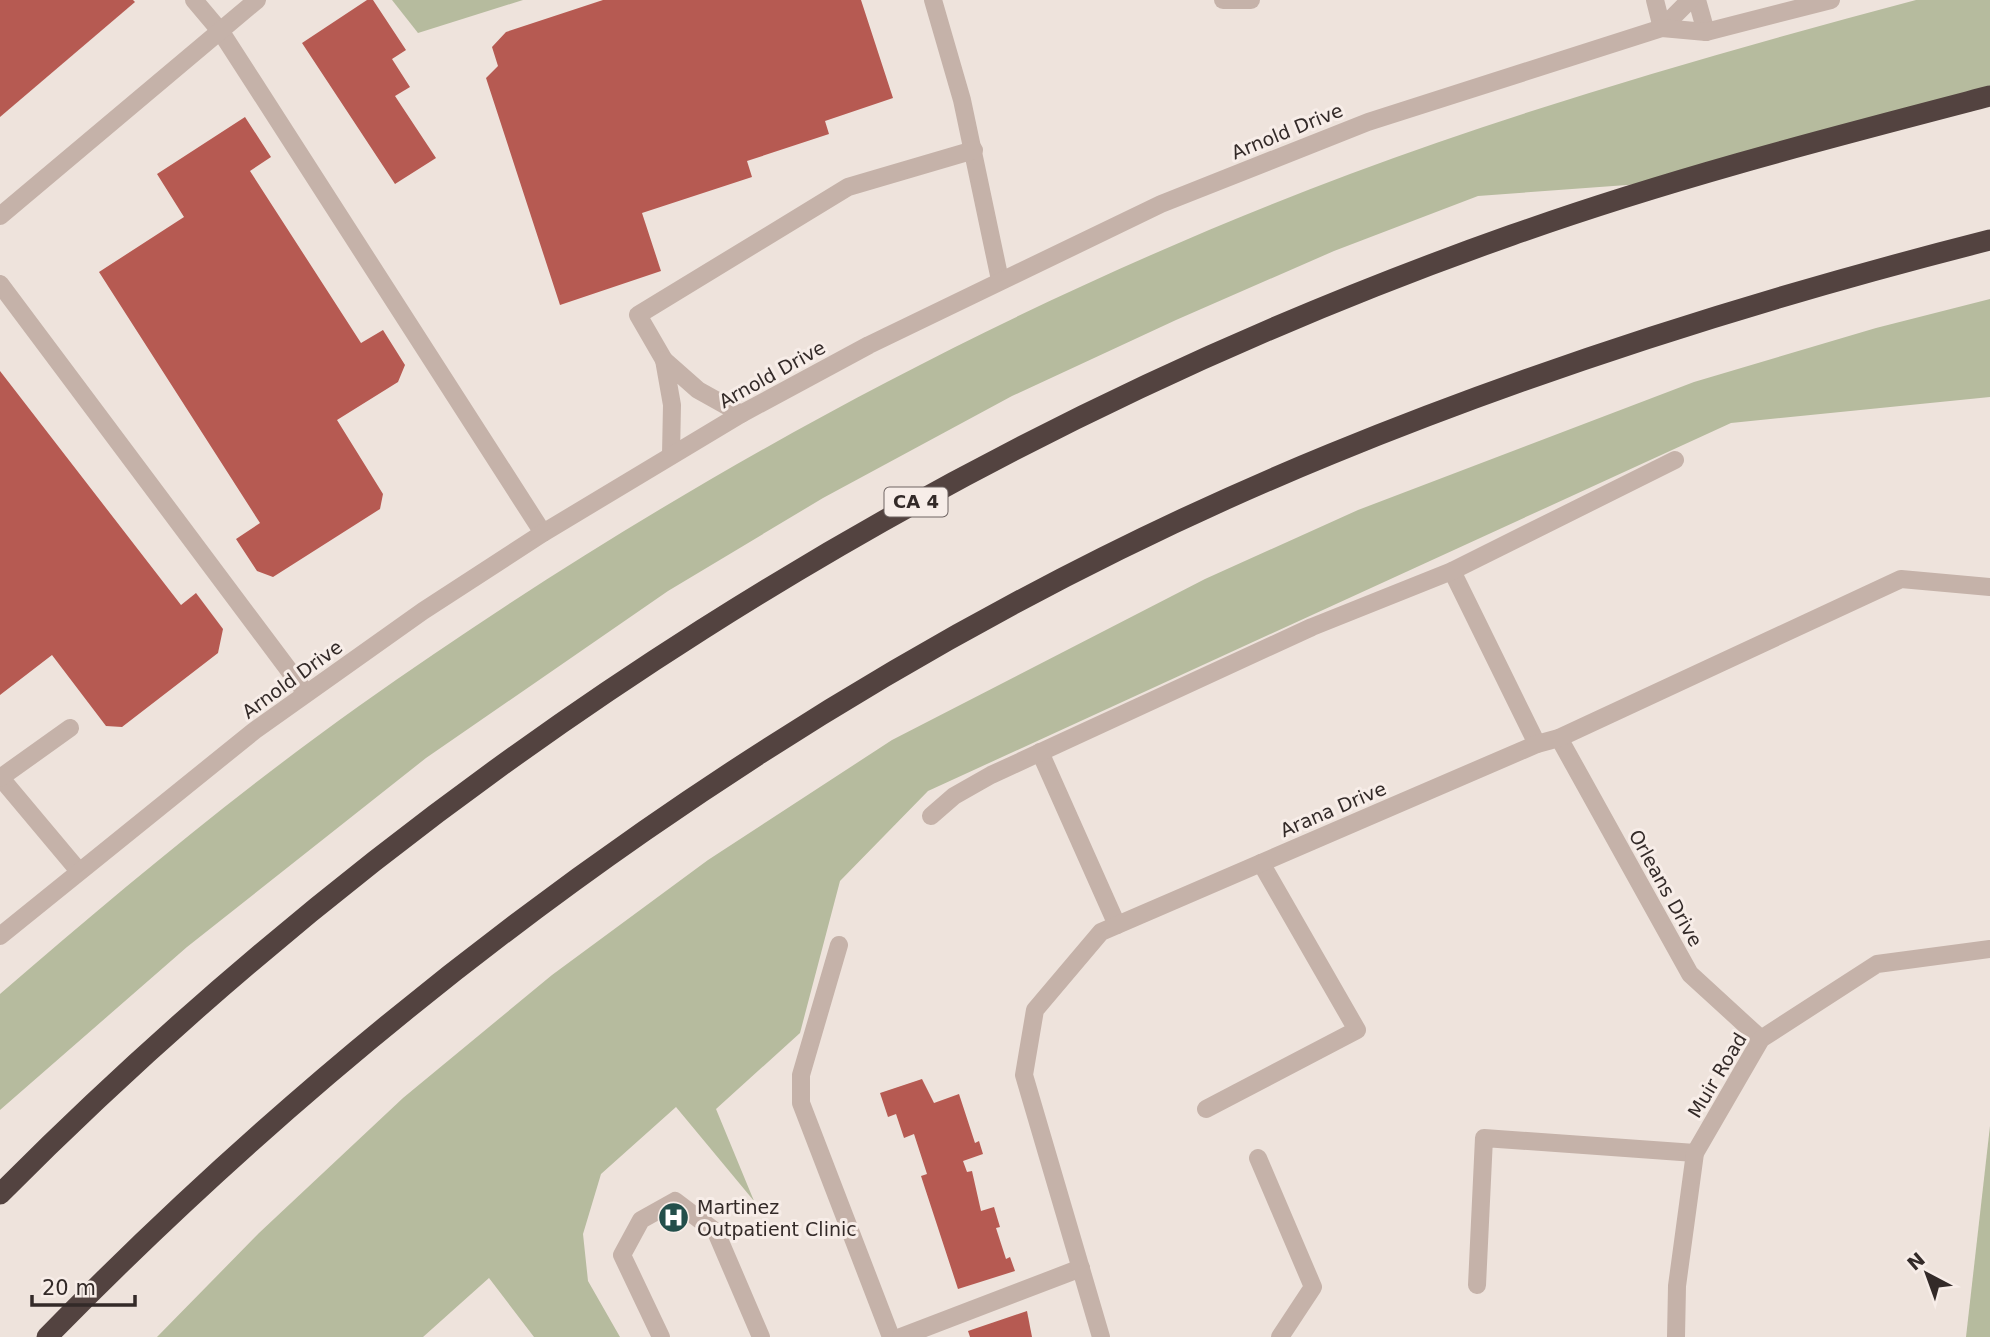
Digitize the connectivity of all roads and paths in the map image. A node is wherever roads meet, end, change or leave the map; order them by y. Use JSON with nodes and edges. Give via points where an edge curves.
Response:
{"nodes":[{"id":1,"x":194,"y":0,"type":"edge"},
{"id":2,"x":257,"y":0,"type":"edge"},
{"id":3,"x":933,"y":0,"type":"edge"},
{"id":4,"x":1223,"y":0,"type":"edge"},
{"id":5,"x":1251,"y":0,"type":"edge"},
{"id":6,"x":1655,"y":0,"type":"edge"},
{"id":7,"x":1690,"y":0,"type":"edge"},
{"id":8,"x":1697,"y":0,"type":"edge"},
{"id":9,"x":1831,"y":0,"type":"edge"},
{"id":10,"x":1662,"y":27,"type":"junction"},
{"id":11,"x":221,"y":32,"type":"junction"},
{"id":12,"x":1706,"y":32,"type":"junction"},
{"id":13,"x":1990,"y":96,"type":"edge"},
{"id":14,"x":974,"y":150,"type":"junction"},
{"id":15,"x":0,"y":216,"type":"edge"},
{"id":16,"x":1990,"y":240,"type":"edge"},
{"id":17,"x":1000,"y":280,"type":"junction"},
{"id":18,"x":0,"y":284,"type":"edge"},
{"id":19,"x":664,"y":360,"type":"junction"},
{"id":20,"x":741,"y":414,"type":"junction"},
{"id":21,"x":671,"y":455,"type":"junction"},
{"id":22,"x":1675,"y":460,"type":"dead end"},
{"id":23,"x":543,"y":533,"type":"junction"},
{"id":24,"x":1451,"y":571,"type":"junction"},
{"id":25,"x":1990,"y":587,"type":"edge"},
{"id":26,"x":306,"y":693,"type":"junction"},
{"id":27,"x":70,"y":728,"type":"dead end"},
{"id":28,"x":1559,"y":737,"type":"junction"},
{"id":29,"x":1537,"y":744,"type":"junction"},
{"id":30,"x":1040,"y":752,"type":"junction"},
{"id":31,"x":0,"y":778,"type":"edge"},
{"id":32,"x":931,"y":816,"type":"dead end"},
{"id":33,"x":1261,"y":863,"type":"junction"},
{"id":34,"x":78,"y":870,"type":"junction"},
{"id":35,"x":1117,"y":925,"type":"junction"},
{"id":36,"x":0,"y":936,"type":"edge"},
{"id":37,"x":839,"y":945,"type":"dead end"},
{"id":38,"x":1990,"y":948,"type":"edge"},
{"id":39,"x":1761,"y":1040,"type":"junction"},
{"id":40,"x":1206,"y":1109,"type":"dead end"},
{"id":41,"x":1695,"y":1153,"type":"junction"},
{"id":42,"x":1258,"y":1158,"type":"dead end"},
{"id":43,"x":0,"y":1194,"type":"edge"},
{"id":44,"x":1081,"y":1268,"type":"junction"},
{"id":45,"x":1477,"y":1285,"type":"dead end"},
{"id":46,"x":47,"y":1337,"type":"edge"},
{"id":47,"x":661,"y":1337,"type":"edge"},
{"id":48,"x":761,"y":1337,"type":"edge"},
{"id":49,"x":891,"y":1337,"type":"edge"},
{"id":50,"x":901,"y":1337,"type":"edge"},
{"id":51,"x":1101,"y":1337,"type":"edge"},
{"id":52,"x":1280,"y":1337,"type":"edge"},
{"id":53,"x":1676,"y":1337,"type":"edge"}],
"edges":[{"from":1,"to":11,"type":"street"},
{"from":2,"to":11,"type":"street"},
{"from":3,"to":14,"type":"street"},
{"from":4,"to":5,"type":"street"},
{"from":6,"to":10,"type":"street"},
{"from":7,"to":10,"type":"street","name":"Arnold Drive"},
{"from":8,"to":12,"type":"street"},
{"from":9,"to":12,"type":"street","name":"Arnold Drive"},
{"from":10,"to":12,"type":"street","name":"Arnold Drive"},
{"from":10,"to":17,"type":"street","name":"Arnold Drive","via":[[1368,122],[1161,204]]},
{"from":11,"to":15,"type":"street"},
{"from":11,"to":23,"type":"street"},
{"from":13,"to":43,"type":"highway","number":"CA 4","via":[[1681,178],[1439,261],[1214,354],[933,493],[657,657],[427,819],[211,995]]},
{"from":14,"to":17,"type":"street"},
{"from":14,"to":19,"type":"street","via":[[848,187],[638,315]]},
{"from":16,"to":46,"type":"highway","via":[[1776,297],[1475,397],[1328,455],[1109,557],[899,669],[762,752],[643,832],[440,983],[246,1146]]},
{"from":17,"to":20,"type":"street","name":"Arnold Drive"},
{"from":18,"to":26,"type":"street"},
{"from":19,"to":20,"type":"street","via":[[698,390]]},
{"from":19,"to":21,"type":"street","via":[[672,405]]},
{"from":20,"to":21,"type":"street","name":"Arnold Drive"},
{"from":21,"to":23,"type":"street","name":"Arnold Drive"},
{"from":22,"to":24,"type":"street"},
{"from":23,"to":26,"type":"street","name":"Arnold Drive"},
{"from":24,"to":29,"type":"street"},
{"from":24,"to":30,"type":"street","via":[[1312,627]]},
{"from":25,"to":28,"type":"street","name":"Arana Drive","via":[[1901,579]]},
{"from":26,"to":34,"type":"street","name":"Arnold Drive"},
{"from":27,"to":31,"type":"street"},
{"from":28,"to":29,"type":"street","name":"Arana Drive"},
{"from":28,"to":39,"type":"street","name":"Orleans Drive","via":[[1690,974]]},
{"from":29,"to":33,"type":"street","name":"Arana Drive"},
{"from":30,"to":32,"type":"street","via":[[954,796]]},
{"from":30,"to":35,"type":"street"},
{"from":31,"to":34,"type":"street"},
{"from":33,"to":35,"type":"street","name":"Arana Drive"},
{"from":33,"to":40,"type":"street","via":[[1357,1030]]},
{"from":34,"to":36,"type":"street","name":"Arnold Drive"},
{"from":35,"to":44,"type":"street","name":"Arana Drive","via":[[1101,932],[1035,1010],[1024,1075]]},
{"from":37,"to":49,"type":"street","via":[[801,1075],[801,1103]]},
{"from":38,"to":39,"type":"street","name":"Muir Road","via":[[1877,964]]},
{"from":39,"to":41,"type":"street","name":"Muir Road"},
{"from":41,"to":45,"type":"street","via":[[1484,1138]]},
{"from":41,"to":53,"type":"street","name":"Muir Road","via":[[1677,1286]]},
{"from":42,"to":52,"type":"street","via":[[1313,1287]]},
{"from":44,"to":50,"type":"street"},
{"from":44,"to":51,"type":"street","name":"Arana Drive"},
{"from":47,"to":48,"type":"street","via":[[622,1255],[642,1220],[675,1201],[716,1232]]}]}
